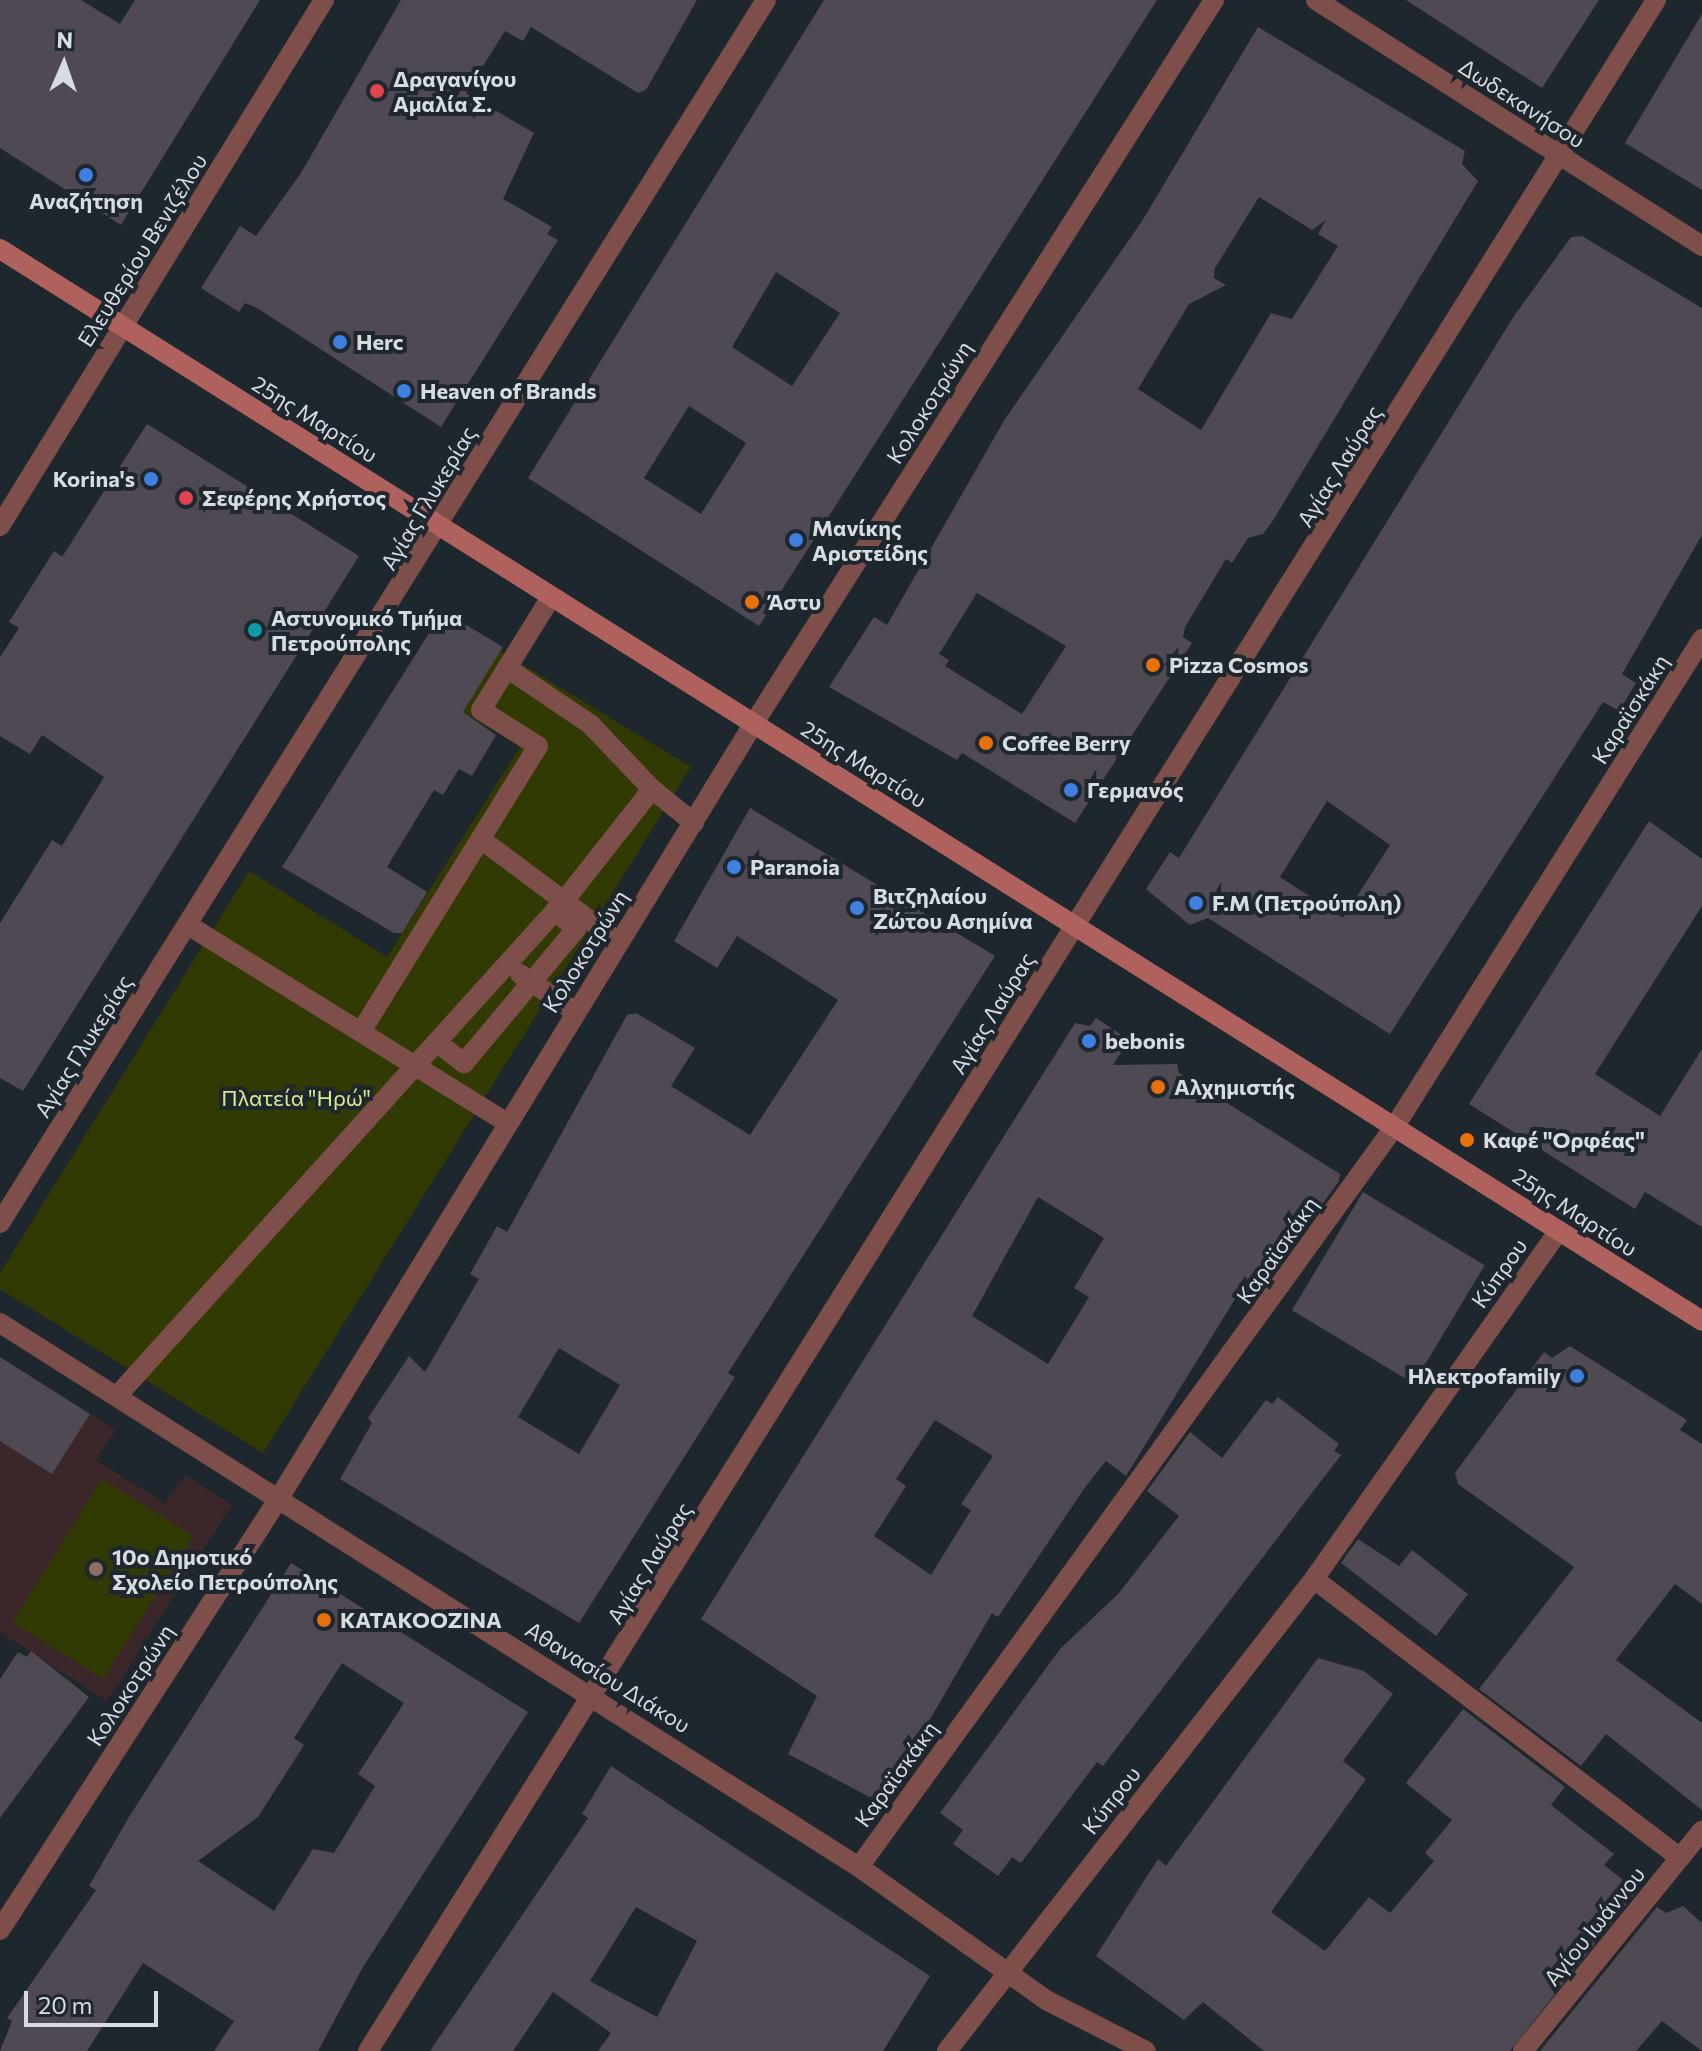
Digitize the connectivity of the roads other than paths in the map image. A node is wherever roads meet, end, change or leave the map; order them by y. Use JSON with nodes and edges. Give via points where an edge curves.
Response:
{"nodes":[{"id":1,"x":324,"y":0,"type":"edge"},
{"id":2,"x":766,"y":0,"type":"edge"},
{"id":3,"x":1214,"y":0,"type":"edge"},
{"id":4,"x":1316,"y":0,"type":"edge"},
{"id":5,"x":1656,"y":0,"type":"edge"},
{"id":6,"x":1562,"y":157,"type":"junction"},
{"id":7,"x":1702,"y":246,"type":"edge"},
{"id":8,"x":0,"y":249,"type":"edge"},
{"id":9,"x":123,"y":327,"type":"junction"},
{"id":10,"x":438,"y":525,"type":"junction"},
{"id":11,"x":0,"y":526,"type":"edge"},
{"id":12,"x":551,"y":597,"type":"junction"},
{"id":13,"x":1702,"y":639,"type":"edge"},
{"id":14,"x":507,"y":668,"type":"junction"},
{"id":15,"x":754,"y":723,"type":"junction"},
{"id":16,"x":652,"y":789,"type":"junction"},
{"id":17,"x":694,"y":823,"type":"junction"},
{"id":18,"x":482,"y":840,"type":"junction"},
{"id":19,"x":559,"y":906,"type":"junction"},
{"id":20,"x":188,"y":925,"type":"junction"},
{"id":21,"x":1077,"y":925,"type":"junction"},
{"id":22,"x":619,"y":942,"type":"junction"},
{"id":23,"x":507,"y":966,"type":"junction"},
{"id":24,"x":532,"y":981,"type":"junction"},
{"id":25,"x":575,"y":1012,"type":"junction"},
{"id":26,"x":362,"y":1030,"type":"junction"},
{"id":27,"x":438,"y":1043,"type":"junction"},
{"id":28,"x":419,"y":1065,"type":"junction"},
{"id":29,"x":507,"y":1123,"type":"junction"},
{"id":30,"x":1395,"y":1126,"type":"junction"},
{"id":31,"x":0,"y":1223,"type":"edge"},
{"id":32,"x":1559,"y":1230,"type":"junction"},
{"id":33,"x":1702,"y":1321,"type":"edge"},
{"id":34,"x":0,"y":1323,"type":"edge"},
{"id":35,"x":117,"y":1396,"type":"junction"},
{"id":36,"x":279,"y":1498,"type":"junction"},
{"id":37,"x":1314,"y":1579,"type":"junction"},
{"id":38,"x":594,"y":1696,"type":"junction"},
{"id":39,"x":1702,"y":1831,"type":"edge"},
{"id":40,"x":1680,"y":1858,"type":"junction"},
{"id":41,"x":859,"y":1867,"type":"junction"},
{"id":42,"x":0,"y":1930,"type":"edge"},
{"id":43,"x":1009,"y":1969,"type":"junction"},
{"id":44,"x":368,"y":2051,"type":"edge"},
{"id":45,"x":947,"y":2051,"type":"edge"},
{"id":46,"x":1146,"y":2051,"type":"edge"},
{"id":47,"x":1523,"y":2051,"type":"edge"}],
"edges":[{"from":1,"to":9,"type":"street","name":"Ελευθερίου Βενιζέλου"},
{"from":2,"to":10,"type":"street","name":"Αγίας Γλυκερίας"},
{"from":3,"to":15,"type":"street","name":"Κολοκοτρώνη"},
{"from":4,"to":6,"type":"street","name":"Δωδεκανήσου"},
{"from":5,"to":6,"type":"street","name":"Αγίας Λαύρας"},
{"from":6,"to":7,"type":"street","name":"Δωδεκανήσου"},
{"from":6,"to":21,"type":"street","name":"Αγίας Λαύρας"},
{"from":8,"to":9,"type":"main road","name":"25ης Μαρτίου"},
{"from":9,"to":10,"type":"main road","name":"25ης Μαρτίου"},
{"from":9,"to":11,"type":"street","name":"Ελευθερίου Βενιζέλου"},
{"from":10,"to":12,"type":"main road","name":"25ης Μαρτίου"},
{"from":10,"to":20,"type":"street","name":"Αγίας Γλυκερίας"},
{"from":12,"to":14,"type":"street"},
{"from":12,"to":15,"type":"main road","name":"25ης Μαρτίου"},
{"from":13,"to":30,"type":"street","name":"Καραϊσκάκη"},
{"from":14,"to":16,"type":"street","via":[[590,724]]},
{"from":14,"to":18,"type":"street","via":[[481,710],[538,746]]},
{"from":15,"to":17,"type":"street","name":"Κολοκοτρώνη"},
{"from":15,"to":21,"type":"main road","name":"25ης Μαρτίου"},
{"from":16,"to":17,"type":"street"},
{"from":16,"to":19,"type":"street"},
{"from":17,"to":22,"type":"street","name":"Κολοκοτρώνη"},
{"from":18,"to":19,"type":"street"},
{"from":18,"to":26,"type":"street"},
{"from":19,"to":22,"type":"street"},
{"from":19,"to":23,"type":"street"},
{"from":19,"to":24,"type":"street","via":[[576,929]]},
{"from":20,"to":26,"type":"street"},
{"from":20,"to":31,"type":"street","name":"Αγίας Γλυκερίας"},
{"from":21,"to":30,"type":"main road","name":"25ης Μαρτίου"},
{"from":21,"to":38,"type":"street","name":"Αγίας Λαύρας"},
{"from":22,"to":25,"type":"street","name":"Κολοκοτρώνη"},
{"from":23,"to":24,"type":"street"},
{"from":23,"to":27,"type":"street"},
{"from":24,"to":25,"type":"street"},
{"from":24,"to":27,"type":"street","via":[[464,1063]]},
{"from":25,"to":29,"type":"street","name":"Κολοκοτρώνη"},
{"from":26,"to":28,"type":"street"},
{"from":27,"to":28,"type":"street"},
{"from":28,"to":29,"type":"street"},
{"from":28,"to":35,"type":"street"},
{"from":29,"to":36,"type":"street","name":"Κολοκοτρώνη"},
{"from":30,"to":32,"type":"main road","name":"25ης Μαρτίου"},
{"from":30,"to":41,"type":"street","name":"Καραϊσκάκη"},
{"from":32,"to":33,"type":"main road","name":"25ης Μαρτίου"},
{"from":32,"to":37,"type":"street","name":"Κύπρου"},
{"from":34,"to":35,"type":"street","name":"Αθανασίου Διάκου"},
{"from":35,"to":36,"type":"street","name":"Αθανασίου Διάκου"},
{"from":36,"to":38,"type":"street","name":"Αθανασίου Διάκου"},
{"from":36,"to":42,"type":"street","name":"Κολοκοτρώνη"},
{"from":37,"to":40,"type":"street"},
{"from":37,"to":43,"type":"street","name":"Κύπρου"},
{"from":38,"to":41,"type":"street","name":"Αθανασίου Διάκου"},
{"from":38,"to":44,"type":"street","name":"Αγίας Λαύρας"},
{"from":39,"to":40,"type":"street","name":"Αγίου Ιωάννου"},
{"from":40,"to":47,"type":"street","name":"Αγίου Ιωάννου"},
{"from":41,"to":43,"type":"street","name":"Αθανασίου Διάκου"},
{"from":43,"to":45,"type":"street","name":"Κύπρου"},
{"from":43,"to":46,"type":"street","name":"Αθανασίου Διάκου","via":[[1046,2000]]}]}
